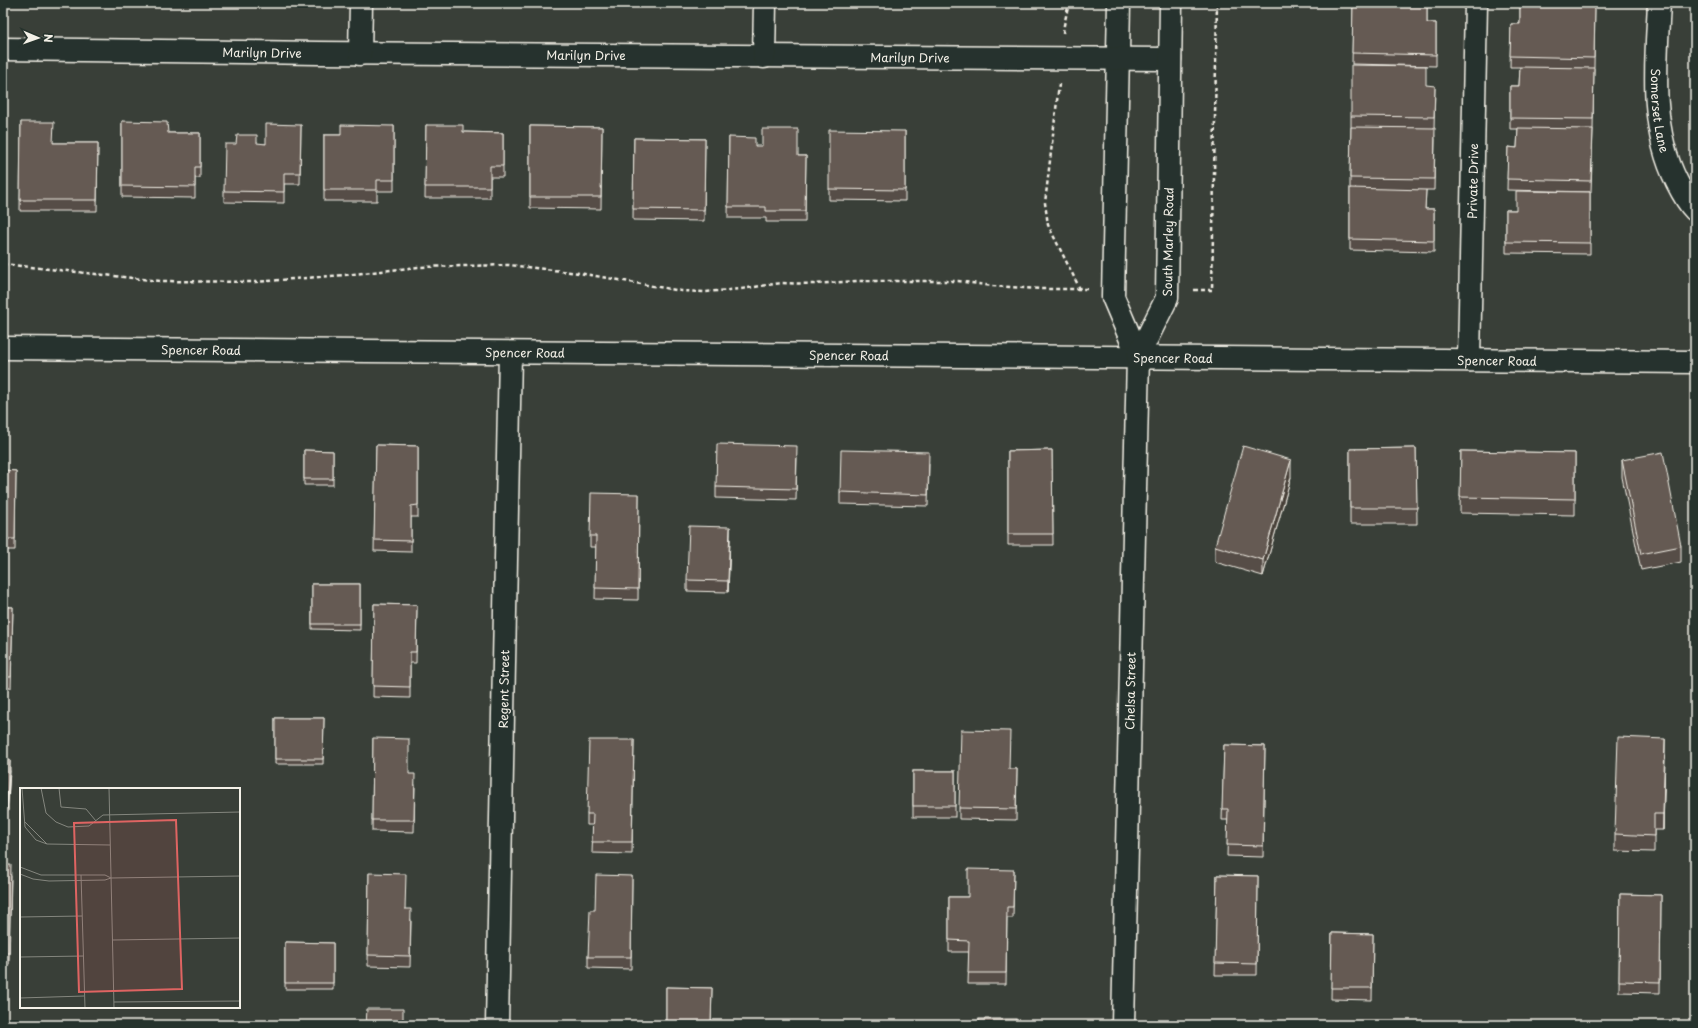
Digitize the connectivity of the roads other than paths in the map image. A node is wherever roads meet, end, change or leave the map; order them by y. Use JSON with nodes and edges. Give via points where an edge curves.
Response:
{"nodes":[{"id":1,"x":361,"y":3,"type":"edge"},
{"id":2,"x":765,"y":3,"type":"edge"},
{"id":3,"x":1118,"y":3,"type":"edge"},
{"id":4,"x":1171,"y":3,"type":"edge"},
{"id":5,"x":1476,"y":3,"type":"edge"},
{"id":6,"x":1659,"y":3,"type":"edge"},
{"id":7,"x":3,"y":49,"type":"edge"},
{"id":8,"x":360,"y":54,"type":"junction"},
{"id":9,"x":764,"y":57,"type":"junction"},
{"id":10,"x":1118,"y":59,"type":"junction"},
{"id":11,"x":1170,"y":60,"type":"junction"},
{"id":12,"x":1695,"y":210,"type":"edge"},
{"id":13,"x":3,"y":348,"type":"edge"},
{"id":14,"x":510,"y":353,"type":"junction"},
{"id":15,"x":1138,"y":356,"type":"junction"},
{"id":16,"x":1469,"y":360,"type":"junction"},
{"id":17,"x":1695,"y":362,"type":"edge"},
{"id":18,"x":497,"y":1025,"type":"edge"},
{"id":19,"x":1123,"y":1025,"type":"edge"}],
"edges":[{"from":1,"to":8,"type":"street"},
{"from":2,"to":9,"type":"street"},
{"from":3,"to":10,"type":"street"},
{"from":4,"to":11,"type":"street","name":"South Marley Road"},
{"from":5,"to":16,"type":"street","name":"Private Drive"},
{"from":6,"to":12,"type":"street","name":"Somerset Lane","via":[[1656,90],[1659,131],[1672,171]]},
{"from":7,"to":8,"type":"street","name":"Marilyn Drive"},
{"from":8,"to":9,"type":"street","name":"Marilyn Drive"},
{"from":9,"to":10,"type":"street","name":"Marilyn Drive"},
{"from":10,"to":11,"type":"street","name":"Marilyn Drive"},
{"from":10,"to":15,"type":"street","via":[[1113,297]]},
{"from":11,"to":15,"type":"street","name":"South Marley Road","via":[[1167,298]]},
{"from":13,"to":14,"type":"street","name":"Spencer Road"},
{"from":14,"to":15,"type":"street","name":"Spencer Road"},
{"from":14,"to":18,"type":"street","name":"Regent Street"},
{"from":15,"to":16,"type":"street","name":"Spencer Road"},
{"from":15,"to":19,"type":"street","name":"Chelsa Street"},
{"from":16,"to":17,"type":"street","name":"Spencer Road"}]}
